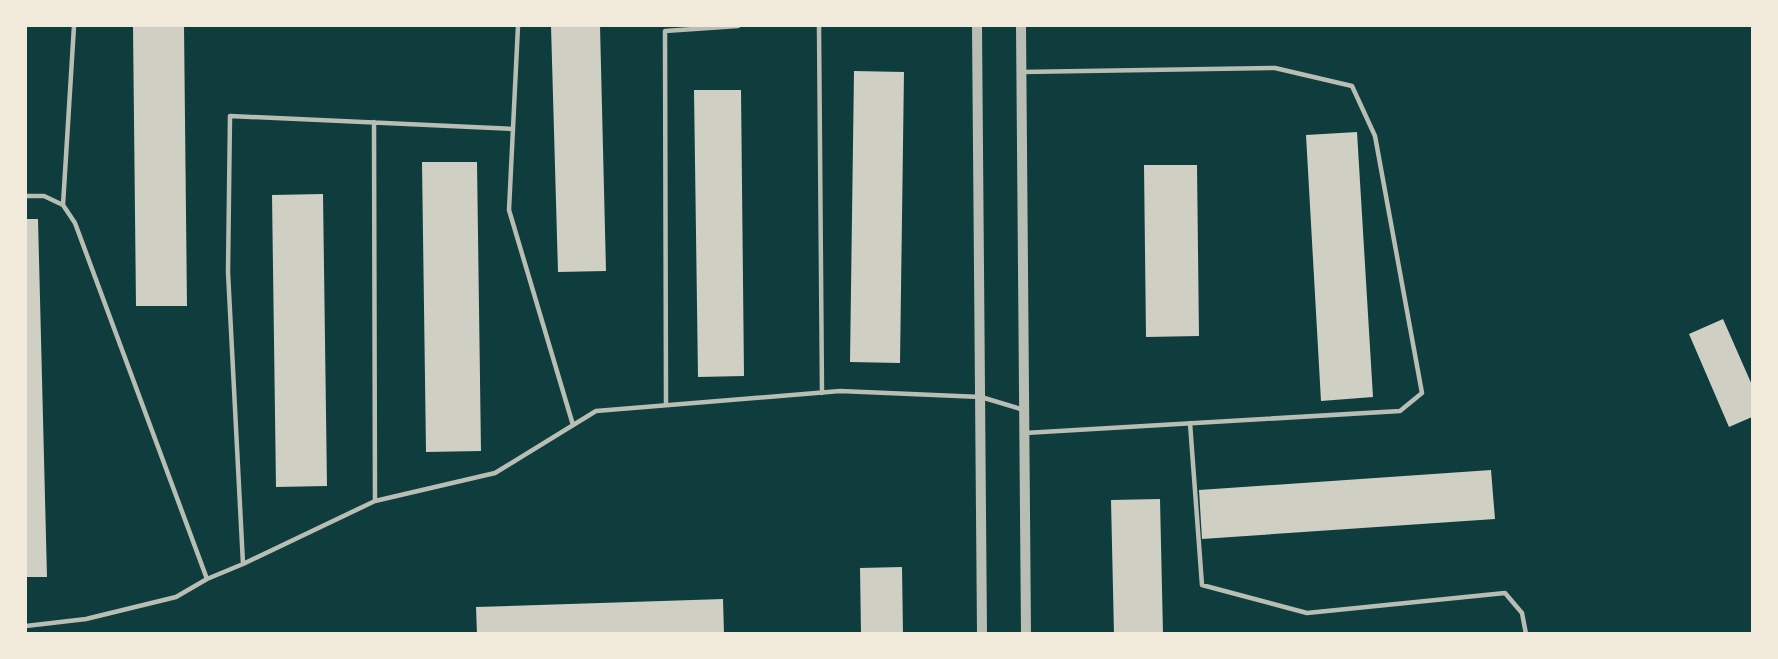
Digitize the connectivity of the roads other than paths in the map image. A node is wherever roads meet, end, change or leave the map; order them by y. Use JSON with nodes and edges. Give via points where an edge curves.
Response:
{"nodes":[{"id":1,"x":74,"y":26,"type":"edge"},
{"id":2,"x":518,"y":26,"type":"edge"},
{"id":3,"x":738,"y":26,"type":"edge"},
{"id":4,"x":819,"y":26,"type":"edge"},
{"id":5,"x":977,"y":26,"type":"edge"},
{"id":6,"x":1021,"y":26,"type":"edge"},
{"id":7,"x":1021,"y":72,"type":"junction"},
{"id":8,"x":374,"y":122,"type":"junction"},
{"id":9,"x":513,"y":129,"type":"junction"},
{"id":10,"x":26,"y":196,"type":"edge"},
{"id":11,"x":63,"y":205,"type":"junction"},
{"id":12,"x":822,"y":393,"type":"junction"},
{"id":13,"x":981,"y":397,"type":"junction"},
{"id":14,"x":666,"y":405,"type":"junction"},
{"id":15,"x":1024,"y":410,"type":"junction"},
{"id":16,"x":1190,"y":423,"type":"junction"},
{"id":17,"x":573,"y":425,"type":"junction"},
{"id":18,"x":1024,"y":432,"type":"junction"},
{"id":19,"x":375,"y":501,"type":"junction"},
{"id":20,"x":243,"y":564,"type":"junction"},
{"id":21,"x":207,"y":579,"type":"junction"},
{"id":22,"x":26,"y":626,"type":"edge"},
{"id":23,"x":982,"y":633,"type":"edge"},
{"id":24,"x":1026,"y":633,"type":"edge"},
{"id":25,"x":1526,"y":633,"type":"edge"}],
"edges":[{"from":1,"to":11,"type":"lane"},
{"from":2,"to":9,"type":"lane"},
{"from":3,"to":14,"type":"lane","via":[[666,31]]},
{"from":4,"to":12,"type":"lane"},
{"from":5,"to":13,"type":"street"},
{"from":6,"to":7,"type":"street"},
{"from":7,"to":15,"type":"street"},
{"from":7,"to":16,"type":"lane","via":[[1275,68],[1352,86],[1375,136],[1422,393],[1401,411]]},
{"from":8,"to":9,"type":"lane"},
{"from":8,"to":19,"type":"lane"},
{"from":8,"to":20,"type":"lane","via":[[230,116],[228,272]]},
{"from":9,"to":17,"type":"lane","via":[[508,210]]},
{"from":10,"to":11,"type":"lane","via":[[44,196]]},
{"from":11,"to":21,"type":"lane","via":[[75,223]]},
{"from":12,"to":13,"type":"lane"},
{"from":12,"to":14,"type":"lane"},
{"from":13,"to":15,"type":"lane"},
{"from":13,"to":23,"type":"street"},
{"from":14,"to":17,"type":"lane","via":[[596,411]]},
{"from":15,"to":18,"type":"street"},
{"from":16,"to":18,"type":"lane"},
{"from":16,"to":25,"type":"lane","via":[[1202,585],[1307,613],[1505,593],[1522,613]]},
{"from":17,"to":19,"type":"lane","via":[[495,473]]},
{"from":18,"to":24,"type":"street"},
{"from":19,"to":20,"type":"lane"},
{"from":20,"to":21,"type":"lane"},
{"from":21,"to":22,"type":"lane","via":[[176,597],[86,619]]}]}
